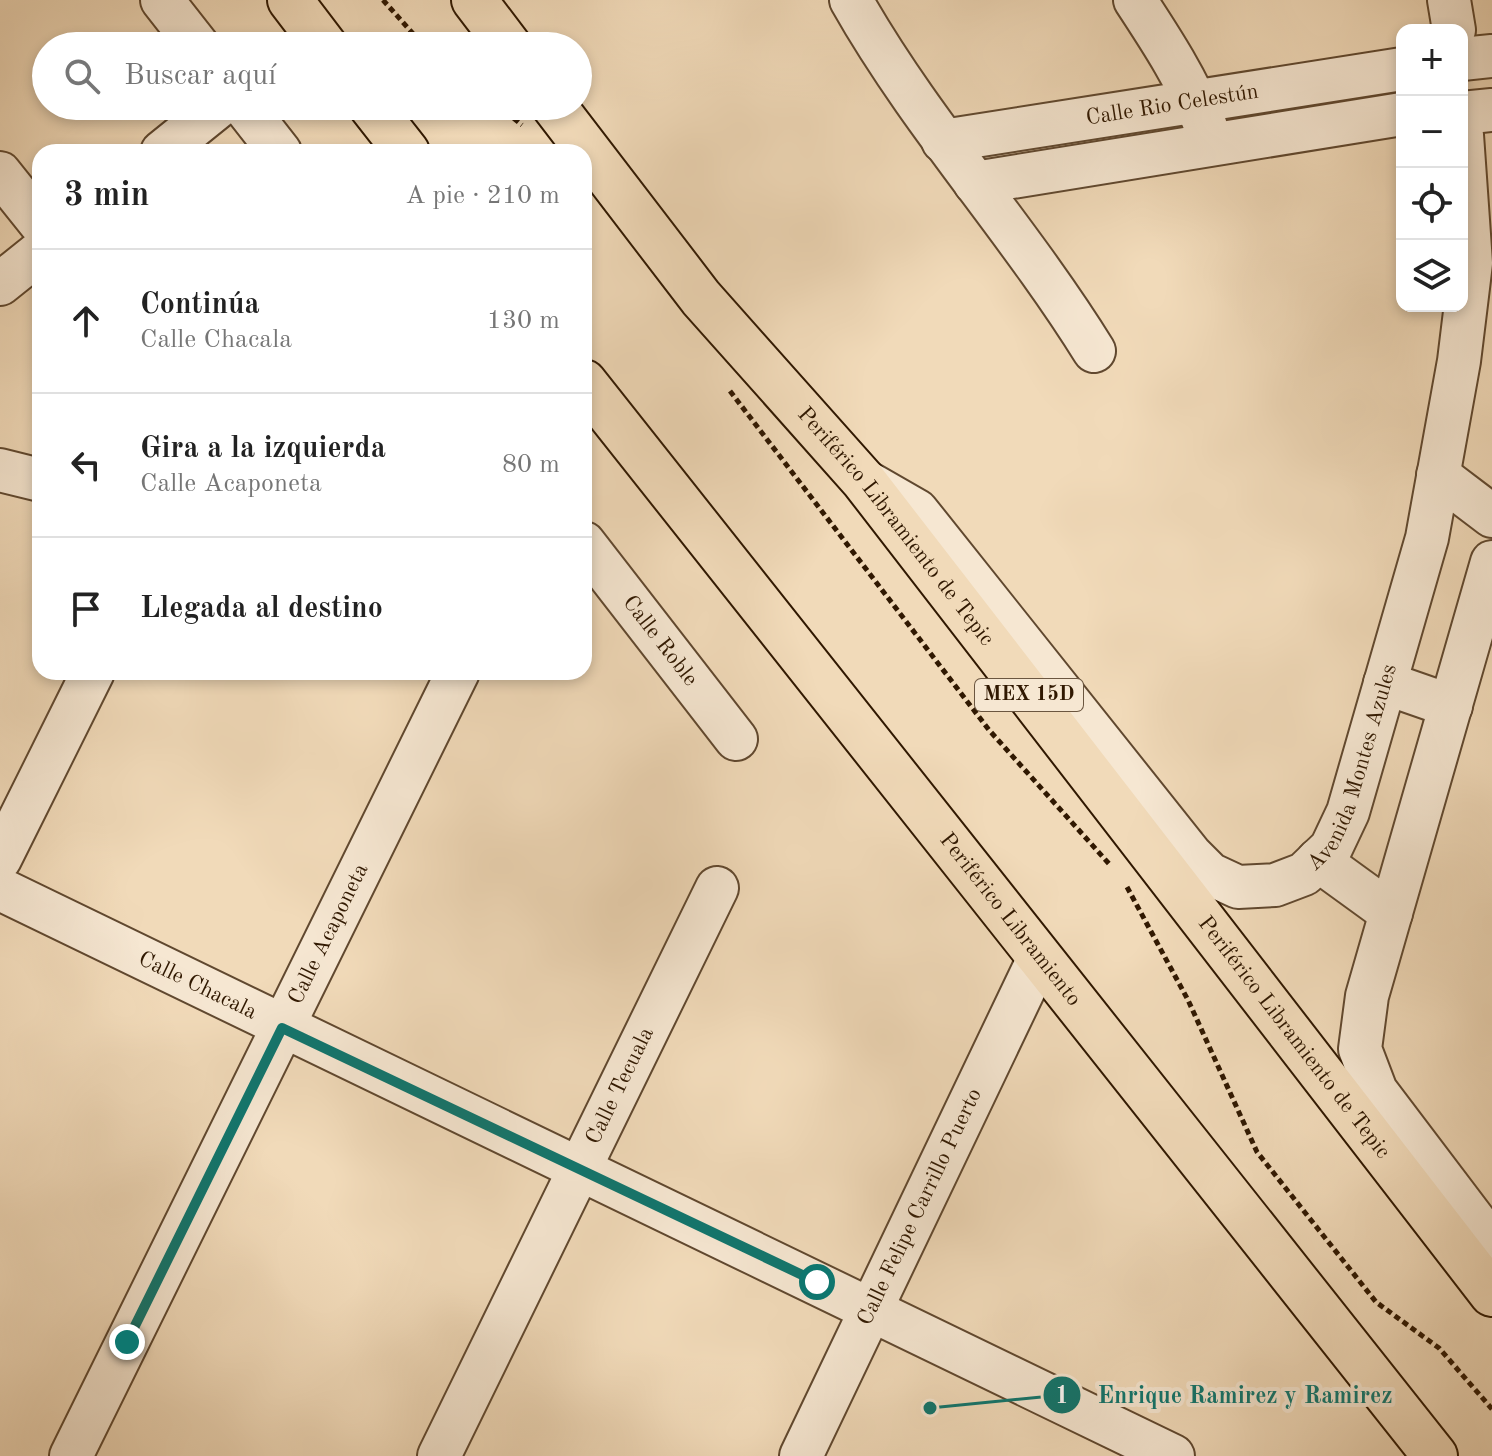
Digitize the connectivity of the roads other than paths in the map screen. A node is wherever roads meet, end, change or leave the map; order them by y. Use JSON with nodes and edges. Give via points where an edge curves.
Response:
{"nodes":[{"id":1,"x":162,"y":0,"type":"edge"},
{"id":2,"x":290,"y":0,"type":"edge"},
{"id":3,"x":474,"y":0,"type":"edge"},
{"id":4,"x":851,"y":0,"type":"edge"},
{"id":5,"x":1135,"y":0,"type":"edge"},
{"id":6,"x":1449,"y":0,"type":"edge"},
{"id":7,"x":1453,"y":24,"type":"edge"},
{"id":8,"x":187,"y":32,"type":"edge"},
{"id":9,"x":314,"y":32,"type":"edge"},
{"id":10,"x":498,"y":32,"type":"edge"},
{"id":11,"x":1492,"y":56,"type":"edge"},
{"id":12,"x":1468,"y":58,"type":"edge"},
{"id":13,"x":1396,"y":70,"type":"edge"},
{"id":14,"x":1197,"y":103,"type":"junction"},
{"id":15,"x":1492,"y":110,"type":"edge"},
{"id":16,"x":1468,"y":112,"type":"edge"},
{"id":17,"x":1396,"y":115,"type":"edge"},
{"id":18,"x":202,"y":120,"type":"edge"},
{"id":19,"x":255,"y":120,"type":"edge"},
{"id":20,"x":382,"y":120,"type":"edge"},
{"id":21,"x":565,"y":120,"type":"edge"},
{"id":22,"x":943,"y":141,"type":"junction"},
{"id":23,"x":1213,"y":143,"type":"junction"},
{"id":24,"x":172,"y":144,"type":"edge"},
{"id":25,"x":274,"y":144,"type":"edge"},
{"id":26,"x":401,"y":144,"type":"edge"},
{"id":27,"x":583,"y":144,"type":"edge"},
{"id":28,"x":592,"y":156,"type":"edge"},
{"id":29,"x":1464,"y":168,"type":"edge"},
{"id":30,"x":0,"y":173,"type":"edge"},
{"id":31,"x":975,"y":183,"type":"junction"},
{"id":32,"x":32,"y":213,"type":"edge"},
{"id":33,"x":32,"y":258,"type":"edge"},
{"id":34,"x":0,"y":284,"type":"edge"},
{"id":35,"x":1094,"y":351,"type":"dead end"},
{"id":36,"x":592,"y":392,"type":"edge"},
{"id":37,"x":0,"y":470,"type":"edge"},
{"id":38,"x":1438,"y":475,"type":"junction"},
{"id":39,"x":32,"y":478,"type":"edge"},
{"id":40,"x":863,"y":480,"type":"junction"},
{"id":41,"x":1492,"y":516,"type":"edge"},
{"id":42,"x":592,"y":553,"type":"edge"},
{"id":43,"x":1492,"y":562,"type":"edge"},
{"id":44,"x":89,"y":680,"type":"edge"},
{"id":45,"x":454,"y":680,"type":"edge"},
{"id":46,"x":1385,"y":683,"type":"junction"},
{"id":47,"x":1451,"y":706,"type":"junction"},
{"id":48,"x":736,"y":739,"type":"dead end"},
{"id":49,"x":0,"y":859,"type":"edge"},
{"id":50,"x":1318,"y":860,"type":"junction"},
{"id":51,"x":717,"y":888,"type":"dead end"},
{"id":52,"x":0,"y":889,"type":"edge"},
{"id":53,"x":1391,"y":913,"type":"junction"},
{"id":54,"x":1039,"y":958,"type":"junction"},
{"id":55,"x":282,"y":1028,"type":"junction"},
{"id":56,"x":579,"y":1170,"type":"junction"},
{"id":57,"x":1492,"y":1244,"type":"edge"},
{"id":58,"x":1492,"y":1294,"type":"edge"},
{"id":59,"x":870,"y":1307,"type":"junction"},
{"id":60,"x":71,"y":1456,"type":"edge"},
{"id":61,"x":439,"y":1456,"type":"edge"},
{"id":62,"x":801,"y":1456,"type":"edge"},
{"id":63,"x":1173,"y":1456,"type":"edge"},
{"id":64,"x":1435,"y":1456,"type":"edge"}],
"edges":[{"from":1,"to":8,"type":"street"},
{"from":2,"to":9,"type":"highway"},
{"from":3,"to":10,"type":"highway"},
{"from":4,"to":22,"type":"street"},
{"from":5,"to":14,"type":"street"},
{"from":6,"to":7,"type":"street"},
{"from":11,"to":12,"type":"street"},
{"from":13,"to":14,"type":"street","name":"Calle Rio Celestún"},
{"from":14,"to":22,"type":"street","name":"Calle Rio Celestún"},
{"from":14,"to":23,"type":"street"},
{"from":15,"to":16,"type":"street"},
{"from":17,"to":23,"type":"street","name":"Calle Rio Celestún"},
{"from":18,"to":24,"type":"street"},
{"from":19,"to":25,"type":"street"},
{"from":20,"to":26,"type":"highway"},
{"from":21,"to":27,"type":"highway","name":"Periférico Libramiento de Tepic","number":"MEX 15D"},
{"from":22,"to":31,"type":"street"},
{"from":23,"to":31,"type":"street","name":"Calle Rio Celestún"},
{"from":28,"to":40,"type":"highway","name":"Periférico Libramiento de Tepic","number":"MEX 15D","via":[[701,298]]},
{"from":29,"to":38,"type":"street","name":"Avenida Montes Azules","via":[[1471,263]]},
{"from":30,"to":32,"type":"street"},
{"from":31,"to":35,"type":"street"},
{"from":33,"to":34,"type":"street"},
{"from":36,"to":54,"type":"highway","name":"Periférico Libramiento"},
{"from":37,"to":39,"type":"street"},
{"from":38,"to":41,"type":"street"},
{"from":38,"to":46,"type":"street","name":"Avenida Montes Azules","via":[[1427,538]]},
{"from":40,"to":50,"type":"street","name":"Avenida Montes Azules","via":[[917,511],[1210,874],[1238,887],[1275,885],[1304,874]]},
{"from":40,"to":58,"type":"highway","name":"Periférico Libramiento de Tepic","number":"MEX 15D"},
{"from":42,"to":48,"type":"street","name":"Calle Roble"},
{"from":43,"to":47,"type":"street"},
{"from":44,"to":49,"type":"street"},
{"from":45,"to":55,"type":"street","name":"Calle Acaponeta"},
{"from":46,"to":47,"type":"street"},
{"from":46,"to":50,"type":"street","name":"Avenida Montes Azules","via":[[1348,812],[1331,848]]},
{"from":47,"to":53,"type":"street"},
{"from":50,"to":53,"type":"street"},
{"from":51,"to":56,"type":"street","name":"Calle Tecuala"},
{"from":52,"to":55,"type":"street","name":"Calle Chacala"},
{"from":53,"to":57,"type":"street","via":[[1367,996],[1360,1049],[1376,1091]]},
{"from":54,"to":59,"type":"street","name":"Calle Felipe Carrillo Puerto"},
{"from":54,"to":64,"type":"highway","name":"Periférico Libramiento"},
{"from":55,"to":56,"type":"street","name":"Calle Chacala"},
{"from":55,"to":60,"type":"street","name":"Calle Acaponeta"},
{"from":56,"to":59,"type":"street","name":"Calle Chacala"},
{"from":56,"to":61,"type":"street","name":"Calle Tecuala"},
{"from":59,"to":62,"type":"street","name":"Calle Felipe Carrillo Puerto"},
{"from":59,"to":63,"type":"street","name":"Calle Chacala"}]}
